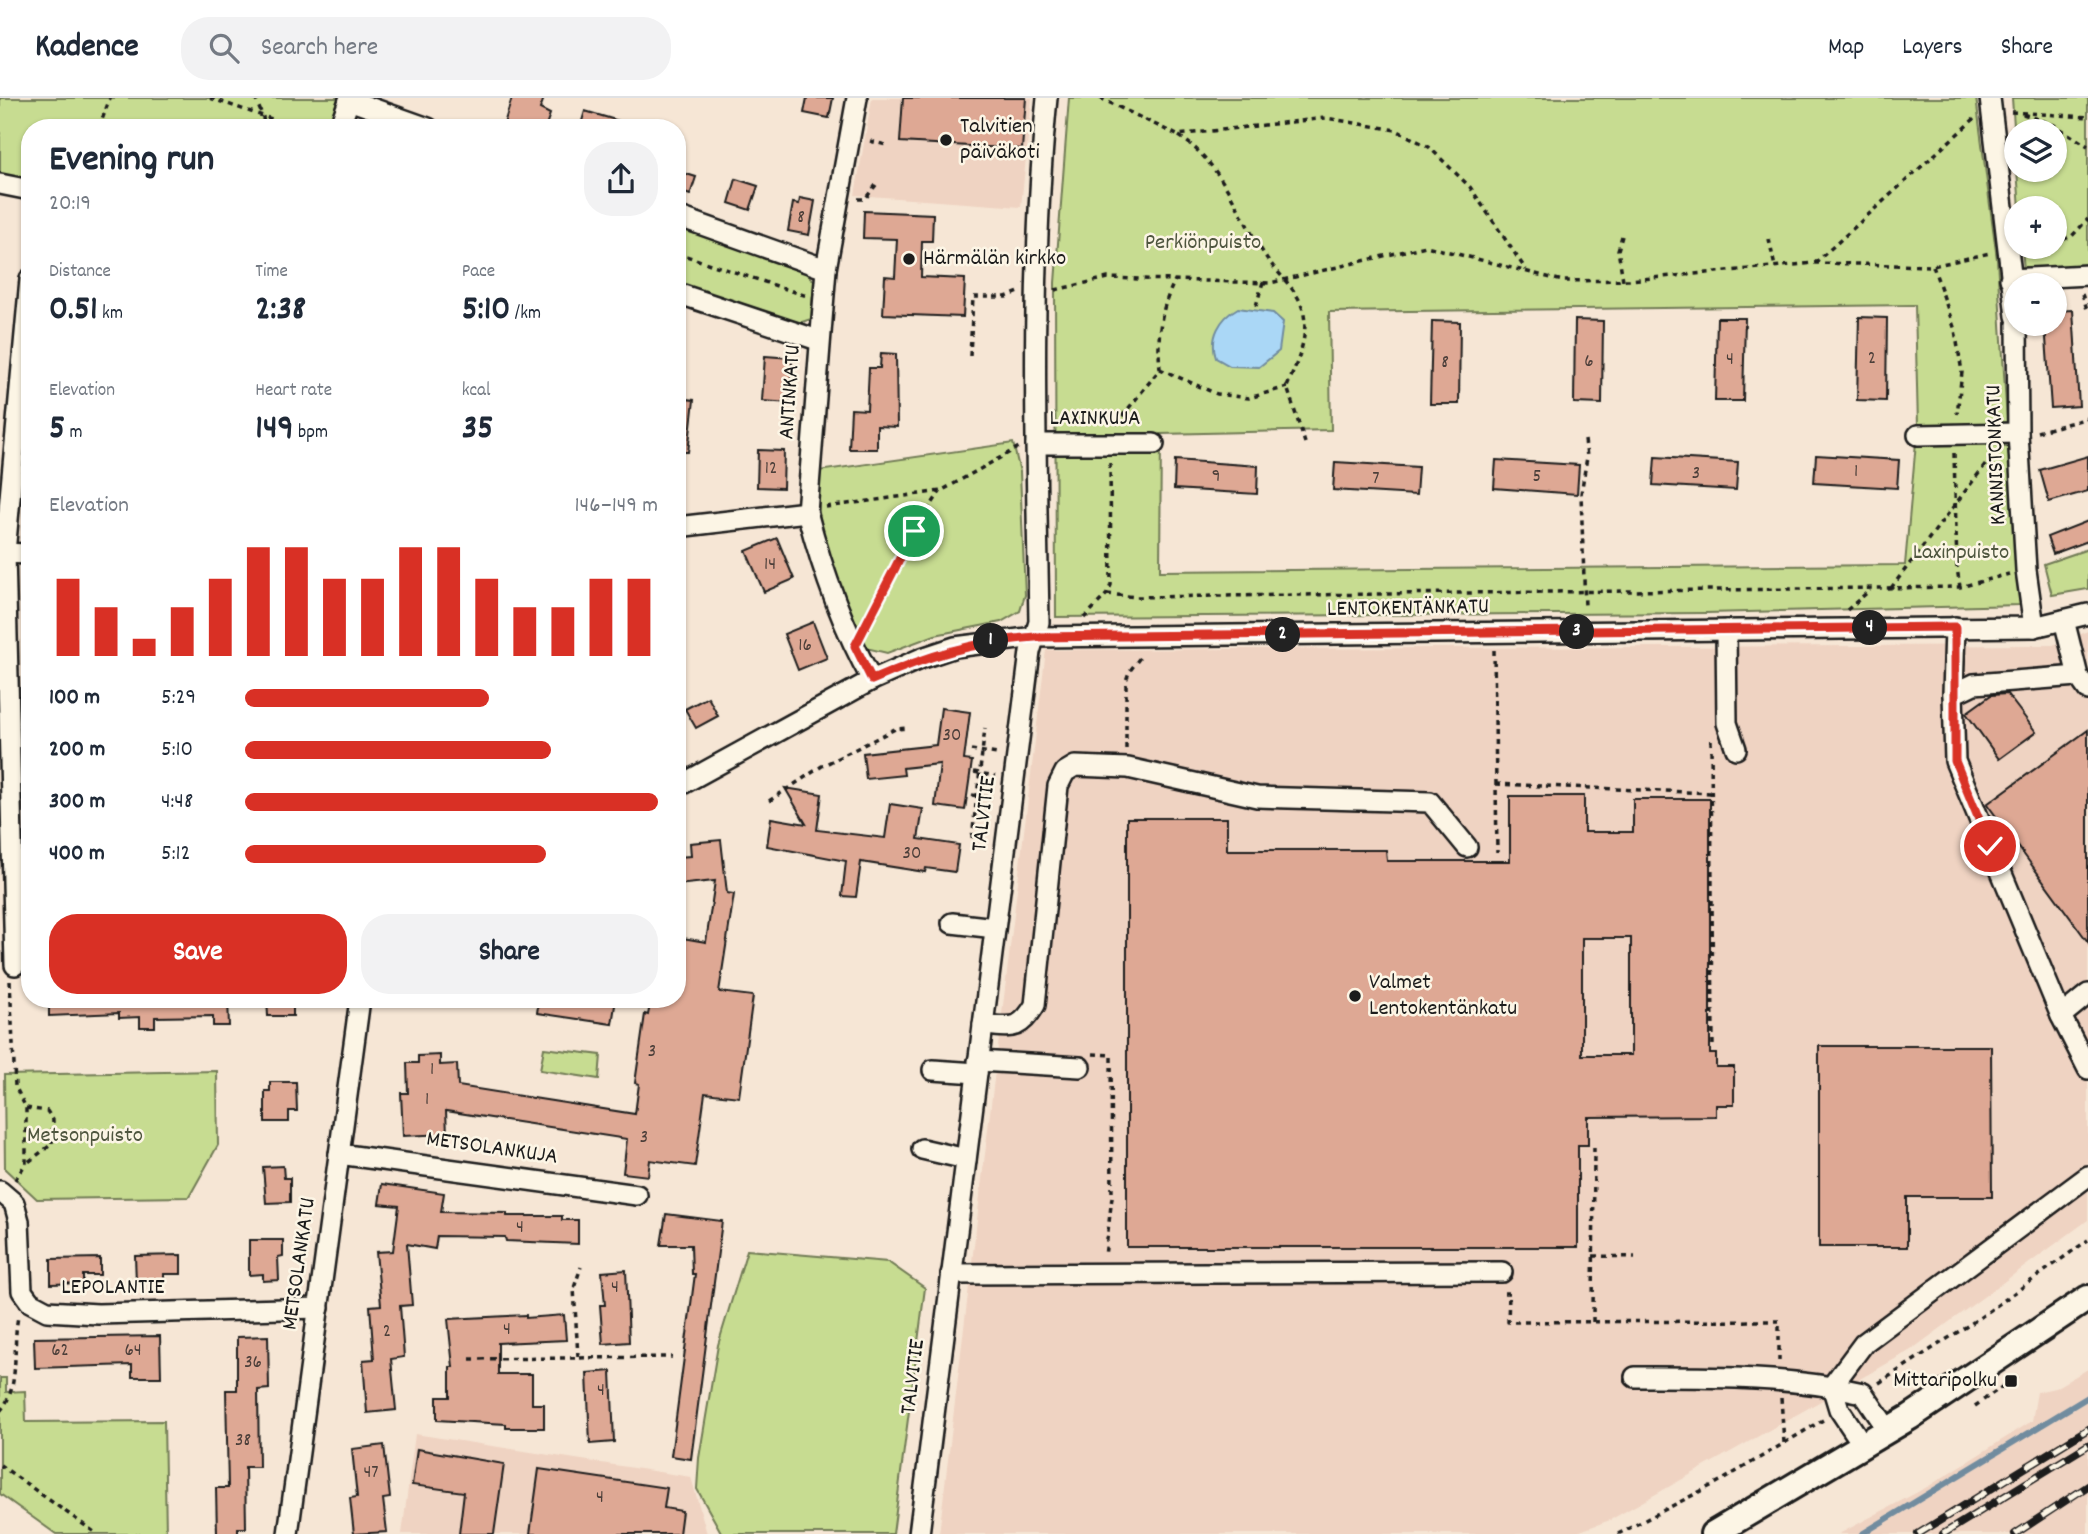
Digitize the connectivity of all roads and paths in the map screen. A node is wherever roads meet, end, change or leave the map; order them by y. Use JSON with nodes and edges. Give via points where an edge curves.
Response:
{"nodes":[{"id":1,"x":110,"y":98,"type":"edge"},
{"id":2,"x":210,"y":98,"type":"edge"},
{"id":3,"x":255,"y":98,"type":"edge"},
{"id":4,"x":857,"y":98,"type":"edge"},
{"id":5,"x":1047,"y":98,"type":"edge"},
{"id":6,"x":1100,"y":98,"type":"edge"},
{"id":7,"x":350,"y":99,"type":"edge"},
{"id":8,"x":1990,"y":104,"type":"edge"},
{"id":9,"x":2018,"y":112,"type":"junction"},
{"id":10,"x":263,"y":117,"type":"junction"},
{"id":11,"x":2088,"y":117,"type":"edge"},
{"id":12,"x":102,"y":119,"type":"edge"},
{"id":13,"x":269,"y":119,"type":"edge"},
{"id":14,"x":343,"y":119,"type":"edge"},
{"id":15,"x":404,"y":119,"type":"edge"},
{"id":16,"x":1177,"y":135,"type":"junction"},
{"id":17,"x":870,"y":141,"type":"dead end"},
{"id":18,"x":886,"y":145,"type":"dead end"},
{"id":19,"x":2088,"y":146,"type":"edge"},
{"id":20,"x":0,"y":184,"type":"edge"},
{"id":21,"x":21,"y":188,"type":"edge"},
{"id":22,"x":686,"y":219,"type":"edge"},
{"id":23,"x":2088,"y":219,"type":"edge"},
{"id":24,"x":2004,"y":223,"type":"edge"},
{"id":25,"x":1622,"y":236,"type":"dead end"},
{"id":26,"x":2067,"y":238,"type":"edge"},
{"id":27,"x":1769,"y":239,"type":"dead end"},
{"id":28,"x":2004,"y":250,"type":"edge"},
{"id":29,"x":686,"y":256,"type":"edge"},
{"id":30,"x":1815,"y":263,"type":"junction"},
{"id":31,"x":1775,"y":267,"type":"junction"},
{"id":32,"x":826,"y":269,"type":"junction"},
{"id":33,"x":1527,"y":271,"type":"junction"},
{"id":34,"x":2088,"y":275,"type":"edge"},
{"id":35,"x":2067,"y":276,"type":"edge"},
{"id":36,"x":1282,"y":280,"type":"junction"},
{"id":37,"x":1623,"y":280,"type":"junction"},
{"id":38,"x":1263,"y":282,"type":"junction"},
{"id":39,"x":1035,"y":291,"type":"junction"},
{"id":40,"x":686,"y":296,"type":"edge"},
{"id":41,"x":822,"y":301,"type":"junction"},
{"id":42,"x":1256,"y":306,"type":"dead end"},
{"id":43,"x":2017,"y":336,"type":"edge"},
{"id":44,"x":818,"y":340,"type":"junction"},
{"id":45,"x":970,"y":356,"type":"dead end"},
{"id":46,"x":1160,"y":369,"type":"dead end"},
{"id":47,"x":21,"y":370,"type":"edge"},
{"id":48,"x":1287,"y":387,"type":"junction"},
{"id":49,"x":2088,"y":418,"type":"edge"},
{"id":50,"x":1919,"y":435,"type":"dead end"},
{"id":51,"x":2014,"y":435,"type":"junction"},
{"id":52,"x":1585,"y":440,"type":"dead end"},
{"id":53,"x":1154,"y":443,"type":"dead end"},
{"id":54,"x":1305,"y":443,"type":"dead end"},
{"id":55,"x":1036,"y":444,"type":"junction"},
{"id":56,"x":941,"y":491,"type":"junction"},
{"id":57,"x":807,"y":512,"type":"junction"},
{"id":58,"x":686,"y":526,"type":"edge"},
{"id":59,"x":3,"y":553,"type":"edge"},
{"id":60,"x":21,"y":554,"type":"edge"},
{"id":61,"x":2026,"y":569,"type":"junction"},
{"id":62,"x":1872,"y":589,"type":"junction"},
{"id":63,"x":1891,"y":589,"type":"junction"},
{"id":64,"x":1107,"y":594,"type":"dead end"},
{"id":65,"x":1585,"y":594,"type":"junction"},
{"id":66,"x":1585,"y":607,"type":"dead end"},
{"id":67,"x":1842,"y":614,"type":"dead end"},
{"id":68,"x":2088,"y":614,"type":"edge"},
{"id":69,"x":2064,"y":620,"type":"junction"},
{"id":70,"x":2034,"y":626,"type":"junction"},
{"id":71,"x":1955,"y":627,"type":"junction"},
{"id":72,"x":1726,"y":630,"type":"junction"},
{"id":73,"x":1035,"y":637,"type":"junction"},
{"id":74,"x":855,"y":646,"type":"junction"},
{"id":75,"x":1494,"y":648,"type":"dead end"},
{"id":76,"x":1145,"y":652,"type":"dead end"},
{"id":77,"x":872,"y":680,"type":"junction"},
{"id":78,"x":2083,"y":683,"type":"edge"},
{"id":79,"x":1953,"y":694,"type":"junction"},
{"id":80,"x":908,"y":728,"type":"dead end"},
{"id":81,"x":985,"y":728,"type":"dead end"},
{"id":82,"x":1712,"y":736,"type":"dead end"},
{"id":83,"x":1736,"y":749,"type":"dead end"},
{"id":84,"x":971,"y":750,"type":"dead end"},
{"id":85,"x":982,"y":752,"type":"junction"},
{"id":86,"x":1017,"y":757,"type":"junction"},
{"id":87,"x":1128,"y":768,"type":"junction"},
{"id":88,"x":686,"y":783,"type":"edge"},
{"id":89,"x":1496,"y":784,"type":"junction"},
{"id":90,"x":1711,"y":793,"type":"junction"},
{"id":91,"x":769,"y":801,"type":"dead end"},
{"id":92,"x":972,"y":838,"type":"dead end"},
{"id":93,"x":1466,"y":846,"type":"dead end"},
{"id":94,"x":1497,"y":852,"type":"dead end"},
{"id":95,"x":952,"y":923,"type":"dead end"},
{"id":96,"x":995,"y":928,"type":"junction"},
{"id":97,"x":15,"y":965,"type":"edge"},
{"id":98,"x":2088,"y":994,"type":"edge"},
{"id":99,"x":359,"y":1008,"type":"edge"},
{"id":100,"x":2061,"y":1016,"type":"junction"},
{"id":101,"x":983,"y":1025,"type":"junction"},
{"id":102,"x":1713,"y":1051,"type":"dead end"},
{"id":103,"x":1081,"y":1060,"type":"joint"},
{"id":104,"x":978,"y":1067,"type":"junction"},
{"id":105,"x":2088,"y":1069,"type":"edge"},
{"id":106,"x":933,"y":1070,"type":"dead end"},
{"id":107,"x":26,"y":1108,"type":"junction"},
{"id":108,"x":1594,"y":1145,"type":"dead end"},
{"id":109,"x":922,"y":1149,"type":"dead end"},
{"id":110,"x":339,"y":1154,"type":"junction"},
{"id":111,"x":966,"y":1159,"type":"junction"},
{"id":112,"x":26,"y":1163,"type":"junction"},
{"id":113,"x":2088,"y":1176,"type":"edge"},
{"id":114,"x":3,"y":1193,"type":"edge"},
{"id":115,"x":637,"y":1195,"type":"dead end"},
{"id":116,"x":1593,"y":1256,"type":"junction"},
{"id":117,"x":1635,"y":1257,"type":"dead end"},
{"id":118,"x":581,"y":1267,"type":"dead end"},
{"id":119,"x":1102,"y":1272,"type":"junction"},
{"id":120,"x":1502,"y":1272,"type":"dead end"},
{"id":121,"x":951,"y":1274,"type":"junction"},
{"id":122,"x":1509,"y":1293,"type":"dead end"},
{"id":123,"x":2088,"y":1298,"type":"edge"},
{"id":124,"x":30,"y":1301,"type":"junction"},
{"id":125,"x":320,"y":1308,"type":"junction"},
{"id":126,"x":1593,"y":1322,"type":"junction"},
{"id":127,"x":578,"y":1357,"type":"junction"},
{"id":128,"x":673,"y":1357,"type":"dead end"},
{"id":129,"x":470,"y":1360,"type":"dead end"},
{"id":130,"x":2017,"y":1376,"type":"dead end"},
{"id":131,"x":1635,"y":1377,"type":"dead end"},
{"id":132,"x":1780,"y":1382,"type":"junction"},
{"id":133,"x":1832,"y":1386,"type":"junction"},
{"id":134,"x":1975,"y":1406,"type":"dead end"},
{"id":135,"x":0,"y":1411,"type":"edge"},
{"id":136,"x":1888,"y":1430,"type":"junction"},
{"id":137,"x":1784,"y":1443,"type":"dead end"},
{"id":138,"x":1863,"y":1445,"type":"junction"},
{"id":139,"x":0,"y":1465,"type":"edge"},
{"id":140,"x":97,"y":1534,"type":"edge"},
{"id":141,"x":288,"y":1534,"type":"edge"},
{"id":142,"x":919,"y":1534,"type":"edge"},
{"id":143,"x":1713,"y":1534,"type":"edge"}],
"edges":[{"from":1,"to":12,"type":"path"},
{"from":2,"to":10,"type":"path"},
{"from":3,"to":10,"type":"path"},
{"from":4,"to":32,"type":"street","name":"ANTINKATU"},
{"from":5,"to":39,"type":"street","name":"TALVITIE"},
{"from":6,"to":16,"type":"path"},
{"from":7,"to":14,"type":"street"},
{"from":7,"to":15,"type":"street"},
{"from":8,"to":9,"type":"path"},
{"from":8,"to":24,"type":"street"},
{"from":8,"to":30,"type":"path"},
{"from":9,"to":11,"type":"path"},
{"from":9,"to":19,"type":"path","via":[[2054,125]]},
{"from":10,"to":13,"type":"path"},
{"from":16,"to":33,"type":"path","via":[[1326,118],[1396,130],[1429,147],[1469,187]]},
{"from":16,"to":36,"type":"path","via":[[1210,160]]},
{"from":17,"to":18,"type":"path"},
{"from":20,"to":21,"type":"street"},
{"from":22,"to":32,"type":"street"},
{"from":23,"to":26,"type":"path"},
{"from":25,"to":37,"type":"path","via":[[1618,250]]},
{"from":27,"to":31,"type":"path"},
{"from":28,"to":30,"type":"path","via":[[1933,266]]},
{"from":29,"to":41,"type":"path"},
{"from":30,"to":31,"type":"path"},
{"from":31,"to":37,"type":"path"},
{"from":32,"to":41,"type":"street","name":"ANTINKATU"},
{"from":33,"to":36,"type":"path","via":[[1426,246]]},
{"from":33,"to":37,"type":"path","via":[[1563,281]]},
{"from":34,"to":35,"type":"street"},
{"from":36,"to":38,"type":"path"},
{"from":36,"to":48,"type":"path","via":[[1301,304],[1305,331]]},
{"from":38,"to":39,"type":"path","via":[[1108,278]]},
{"from":38,"to":42,"type":"path"},
{"from":39,"to":45,"type":"path","via":[[973,297]]},
{"from":39,"to":55,"type":"street","name":"TALVITIE"},
{"from":40,"to":44,"type":"street"},
{"from":41,"to":44,"type":"street","name":"ANTINKATU"},
{"from":43,"to":51,"type":"street","name":"KANNISTONKATU"},
{"from":44,"to":57,"type":"street","name":"ANTINKATU"},
{"from":46,"to":48,"type":"path","via":[[1217,394],[1249,398]]},
{"from":47,"to":59,"type":"street"},
{"from":48,"to":54,"type":"path"},
{"from":49,"to":51,"type":"path"},
{"from":50,"to":51,"type":"street"},
{"from":51,"to":61,"type":"street","name":"KANNISTONKATU"},
{"from":51,"to":63,"type":"path","via":[[1996,450]]},
{"from":52,"to":65,"type":"path","via":[[1581,494]]},
{"from":53,"to":55,"type":"street","name":"LAXINKUJA"},
{"from":55,"to":56,"type":"path","via":[[1016,447]]},
{"from":55,"to":73,"type":"street","name":"TALVITIE","via":[[1039,622]]},
{"from":56,"to":57,"type":"path"},
{"from":56,"to":74,"type":"path","via":[[914,531]]},
{"from":57,"to":58,"type":"street"},
{"from":57,"to":74,"type":"street","name":"ANTINKATU","via":[[817,551]]},
{"from":59,"to":60,"type":"street"},
{"from":59,"to":97,"type":"street"},
{"from":61,"to":63,"type":"path","via":[[1960,587]]},
{"from":61,"to":70,"type":"street","name":"KANNISTONKATU"},
{"from":62,"to":63,"type":"path"},
{"from":62,"to":65,"type":"path"},
{"from":62,"to":67,"type":"path"},
{"from":64,"to":65,"type":"path"},
{"from":65,"to":66,"type":"path"},
{"from":68,"to":69,"type":"street","name":"LENTOKENTÄNKATU"},
{"from":69,"to":70,"type":"street","name":"LENTOKENTÄNKATU"},
{"from":69,"to":78,"type":"street"},
{"from":70,"to":71,"type":"street","name":"LENTOKENTÄNKATU"},
{"from":71,"to":72,"type":"street","name":"LENTOKENTÄNKATU"},
{"from":71,"to":79,"type":"street"},
{"from":72,"to":73,"type":"street","name":"LENTOKENTÄNKATU"},
{"from":72,"to":83,"type":"street","via":[[1727,723]]},
{"from":73,"to":77,"type":"street","name":"LENTOKENTÄNKATU","via":[[955,648]]},
{"from":73,"to":86,"type":"street","name":"TALVITIE"},
{"from":74,"to":77,"type":"street","name":"ANTINKATU"},
{"from":75,"to":89,"type":"path"},
{"from":76,"to":87,"type":"path","via":[[1126,681]]},
{"from":77,"to":88,"type":"street","name":"LENTOKENTÄNKATU"},
{"from":78,"to":79,"type":"street","via":[[1974,684]]},
{"from":79,"to":100,"type":"street","via":[[1955,761]]},
{"from":80,"to":91,"type":"path","via":[[895,729],[822,766]]},
{"from":81,"to":85,"type":"path"},
{"from":82,"to":90,"type":"path"},
{"from":84,"to":85,"type":"path"},
{"from":85,"to":86,"type":"path"},
{"from":85,"to":92,"type":"path"},
{"from":86,"to":96,"type":"street","name":"TALVITIE"},
{"from":87,"to":93,"type":"street","via":[[1257,797],[1430,802]]},
{"from":87,"to":101,"type":"street","via":[[1075,766],[1065,772],[1058,786],[1035,1005],[1025,1021],[1014,1027]]},
{"from":89,"to":90,"type":"path"},
{"from":89,"to":94,"type":"path"},
{"from":90,"to":102,"type":"path"},
{"from":95,"to":96,"type":"street"},
{"from":96,"to":101,"type":"street","name":"TALVITIE"},
{"from":97,"to":107,"type":"path","via":[[10,975],[15,1086]]},
{"from":98,"to":100,"type":"street"},
{"from":99,"to":110,"type":"street","name":"METSOLANKATU"},
{"from":100,"to":105,"type":"street"},
{"from":101,"to":104,"type":"street","name":"TALVITIE"},
{"from":103,"to":104,"type":"street"},
{"from":103,"to":119,"type":"path","via":[[1111,1055],[1112,1197]]},
{"from":104,"to":106,"type":"street"},
{"from":104,"to":111,"type":"street","name":"TALVITIE"},
{"from":107,"to":112,"type":"path"},
{"from":107,"to":112,"type":"path","via":[[47,1111],[53,1120],[52,1144]]},
{"from":108,"to":116,"type":"path"},
{"from":109,"to":111,"type":"street"},
{"from":110,"to":115,"type":"street","name":"METSOLANKUJA"},
{"from":110,"to":125,"type":"street","name":"METSOLANKATU"},
{"from":111,"to":121,"type":"street","name":"TALVITIE"},
{"from":112,"to":114,"type":"path"},
{"from":113,"to":133,"type":"street","via":[[1864,1343]]},
{"from":114,"to":124,"type":"street","name":"LEPOLANTIE","via":[[14,1203],[19,1221],[22,1291]]},
{"from":116,"to":117,"type":"path"},
{"from":116,"to":126,"type":"path"},
{"from":118,"to":127,"type":"path","via":[[574,1288]]},
{"from":119,"to":120,"type":"street"},
{"from":119,"to":121,"type":"street"},
{"from":121,"to":142,"type":"street","name":"TALVITIE"},
{"from":122,"to":126,"type":"path","via":[[1508,1322]]},
{"from":123,"to":136,"type":"main road"},
{"from":124,"to":125,"type":"street","name":"LEPOLANTIE","via":[[47,1311],[71,1314]]},
{"from":124,"to":135,"type":"path","via":[[17,1318],[12,1382],[7,1404]]},
{"from":125,"to":141,"type":"street","name":"METSOLANKATU"},
{"from":126,"to":132,"type":"path","via":[[1779,1321]]},
{"from":127,"to":128,"type":"path"},
{"from":127,"to":129,"type":"path"},
{"from":130,"to":134,"type":"path"},
{"from":131,"to":132,"type":"street","via":[[1746,1377]]},
{"from":132,"to":133,"type":"street"},
{"from":132,"to":137,"type":"path"},
{"from":133,"to":136,"type":"street","via":[[1863,1393]]},
{"from":133,"to":138,"type":"street","via":[[1839,1409]]},
{"from":136,"to":138,"type":"main road"},
{"from":138,"to":143,"type":"main road"},
{"from":139,"to":140,"type":"path"}]}
